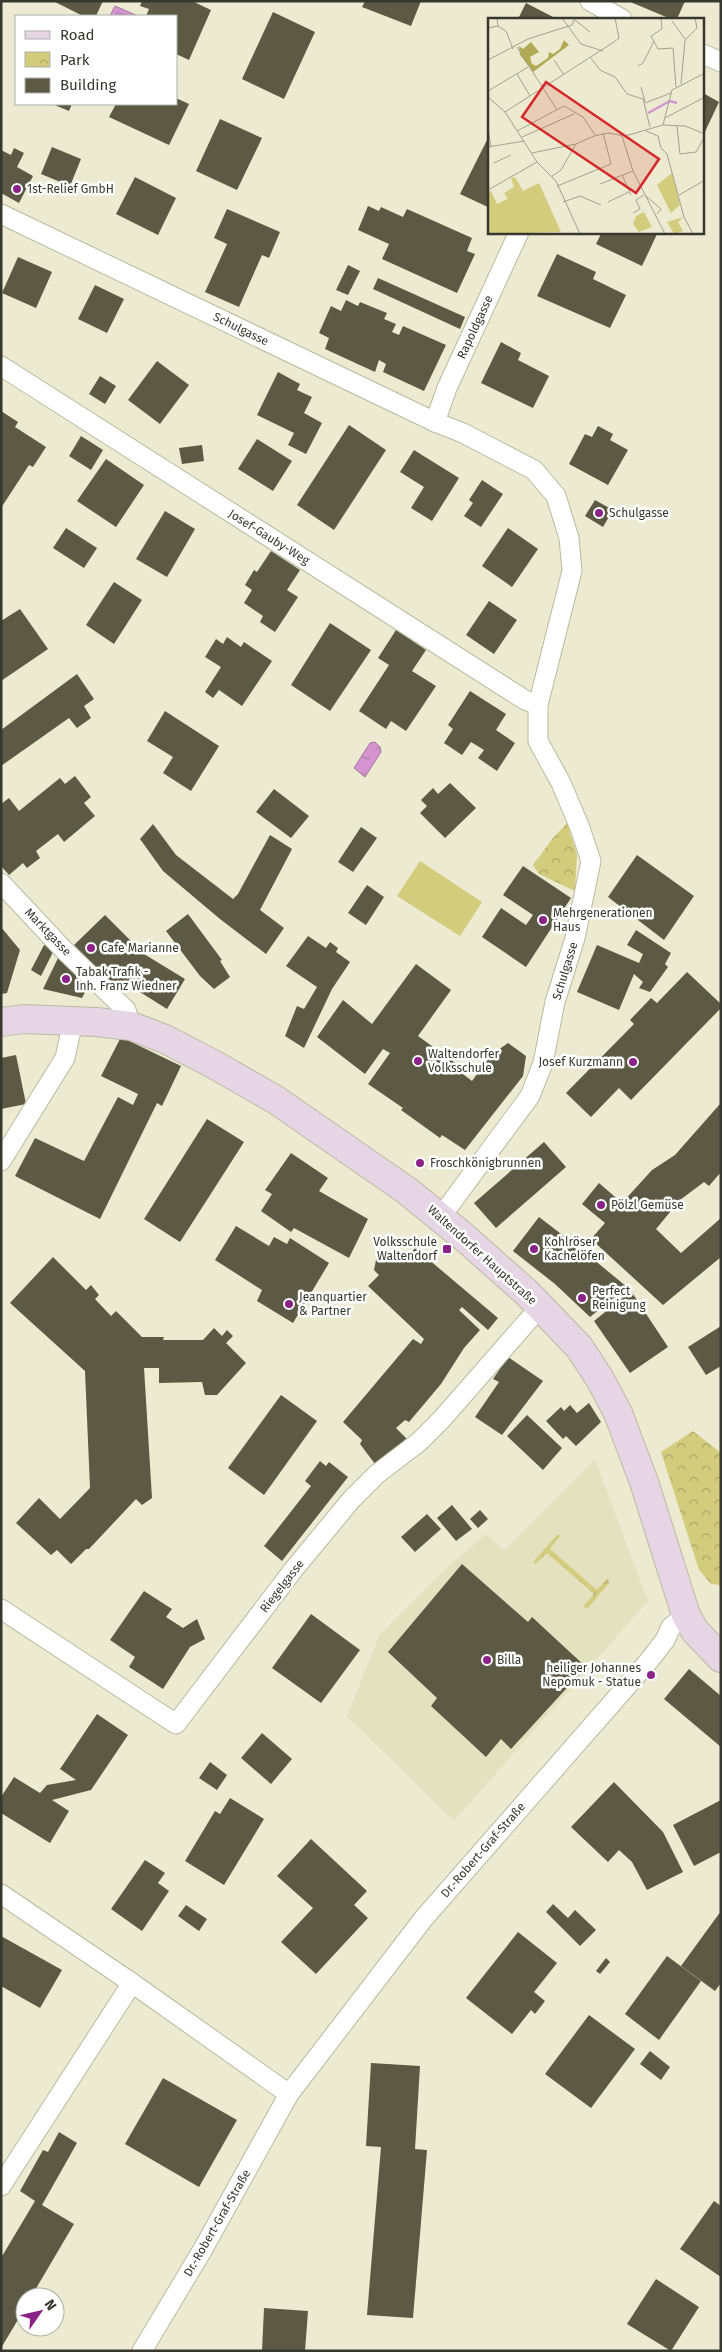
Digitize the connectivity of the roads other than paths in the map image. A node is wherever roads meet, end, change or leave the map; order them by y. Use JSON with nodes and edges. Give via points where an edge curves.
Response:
{"nodes":[{"id":1,"x":590,"y":1,"type":"edge"},
{"id":2,"x":619,"y":14,"type":"edge"},
{"id":3,"x":704,"y":54,"type":"edge"},
{"id":4,"x":721,"y":62,"type":"edge"},
{"id":5,"x":1,"y":214,"type":"edge"},
{"id":6,"x":518,"y":234,"type":"edge"},
{"id":7,"x":1,"y":366,"type":"edge"},
{"id":8,"x":435,"y":422,"type":"junction"},
{"id":9,"x":538,"y":706,"type":"junction"},
{"id":10,"x":1,"y":883,"type":"edge"},
{"id":11,"x":73,"y":1021,"type":"junction"},
{"id":12,"x":1,"y":1022,"type":"edge"},
{"id":13,"x":131,"y":1026,"type":"junction"},
{"id":14,"x":1,"y":1161,"type":"edge"},
{"id":15,"x":440,"y":1218,"type":"junction"},
{"id":16,"x":540,"y":1307,"type":"junction"},
{"id":17,"x":1,"y":1609,"type":"edge"},
{"id":18,"x":686,"y":1615,"type":"junction"},
{"id":19,"x":721,"y":1658,"type":"edge"},
{"id":20,"x":1,"y":1894,"type":"edge"},
{"id":21,"x":132,"y":1983,"type":"junction"},
{"id":22,"x":289,"y":2094,"type":"junction"},
{"id":23,"x":1,"y":2186,"type":"edge"},
{"id":24,"x":142,"y":2351,"type":"edge"}],
"edges":[{"from":1,"to":2,"type":"street"},
{"from":3,"to":4,"type":"street"},
{"from":5,"to":8,"type":"street","name":"Schulgasse"},
{"from":6,"to":8,"type":"street","name":"Rapoldgasse","via":[[447,388]]},
{"from":7,"to":9,"type":"street","name":"Josef-Gauby-Weg"},
{"from":8,"to":9,"type":"street","name":"Schulgasse","via":[[534,470],[556,496],[569,538],[572,571]]},
{"from":9,"to":15,"type":"street","name":"Schulgasse","via":[[538,741],[561,783],[591,861],[543,1063],[530,1096]]},
{"from":10,"to":13,"type":"street","name":"Marktgasse","via":[[126,1010]]},
{"from":11,"to":12,"type":"main road","name":"Waltendorfer Hauptstraße","via":[[24,1019]]},
{"from":11,"to":13,"type":"main road","name":"Waltendorfer Hauptstraße"},
{"from":11,"to":14,"type":"street","via":[[65,1058]]},
{"from":13,"to":15,"type":"main road","name":"Waltendorfer Hauptstraße","via":[[215,1064],[276,1100],[406,1190]]},
{"from":15,"to":16,"type":"main road","name":"Waltendorfer Hauptstraße"},
{"from":16,"to":17,"type":"street","name":"Riegelgasse","via":[[436,1425],[351,1500],[176,1724]]},
{"from":16,"to":18,"type":"main road","name":"Waltendorfer Hauptstraße","via":[[579,1347],[618,1414],[644,1482]]},
{"from":18,"to":19,"type":"main road","name":"Waltendorfer Hauptstraße","via":[[695,1631]]},
{"from":18,"to":22,"type":"street","name":"Dr.-Robert-Graf-Straße","via":[[671,1626],[648,1662],[424,1918]]},
{"from":20,"to":21,"type":"street"},
{"from":21,"to":22,"type":"street"},
{"from":21,"to":23,"type":"street"},
{"from":22,"to":24,"type":"street","name":"Dr.-Robert-Graf-Straße"}]}
